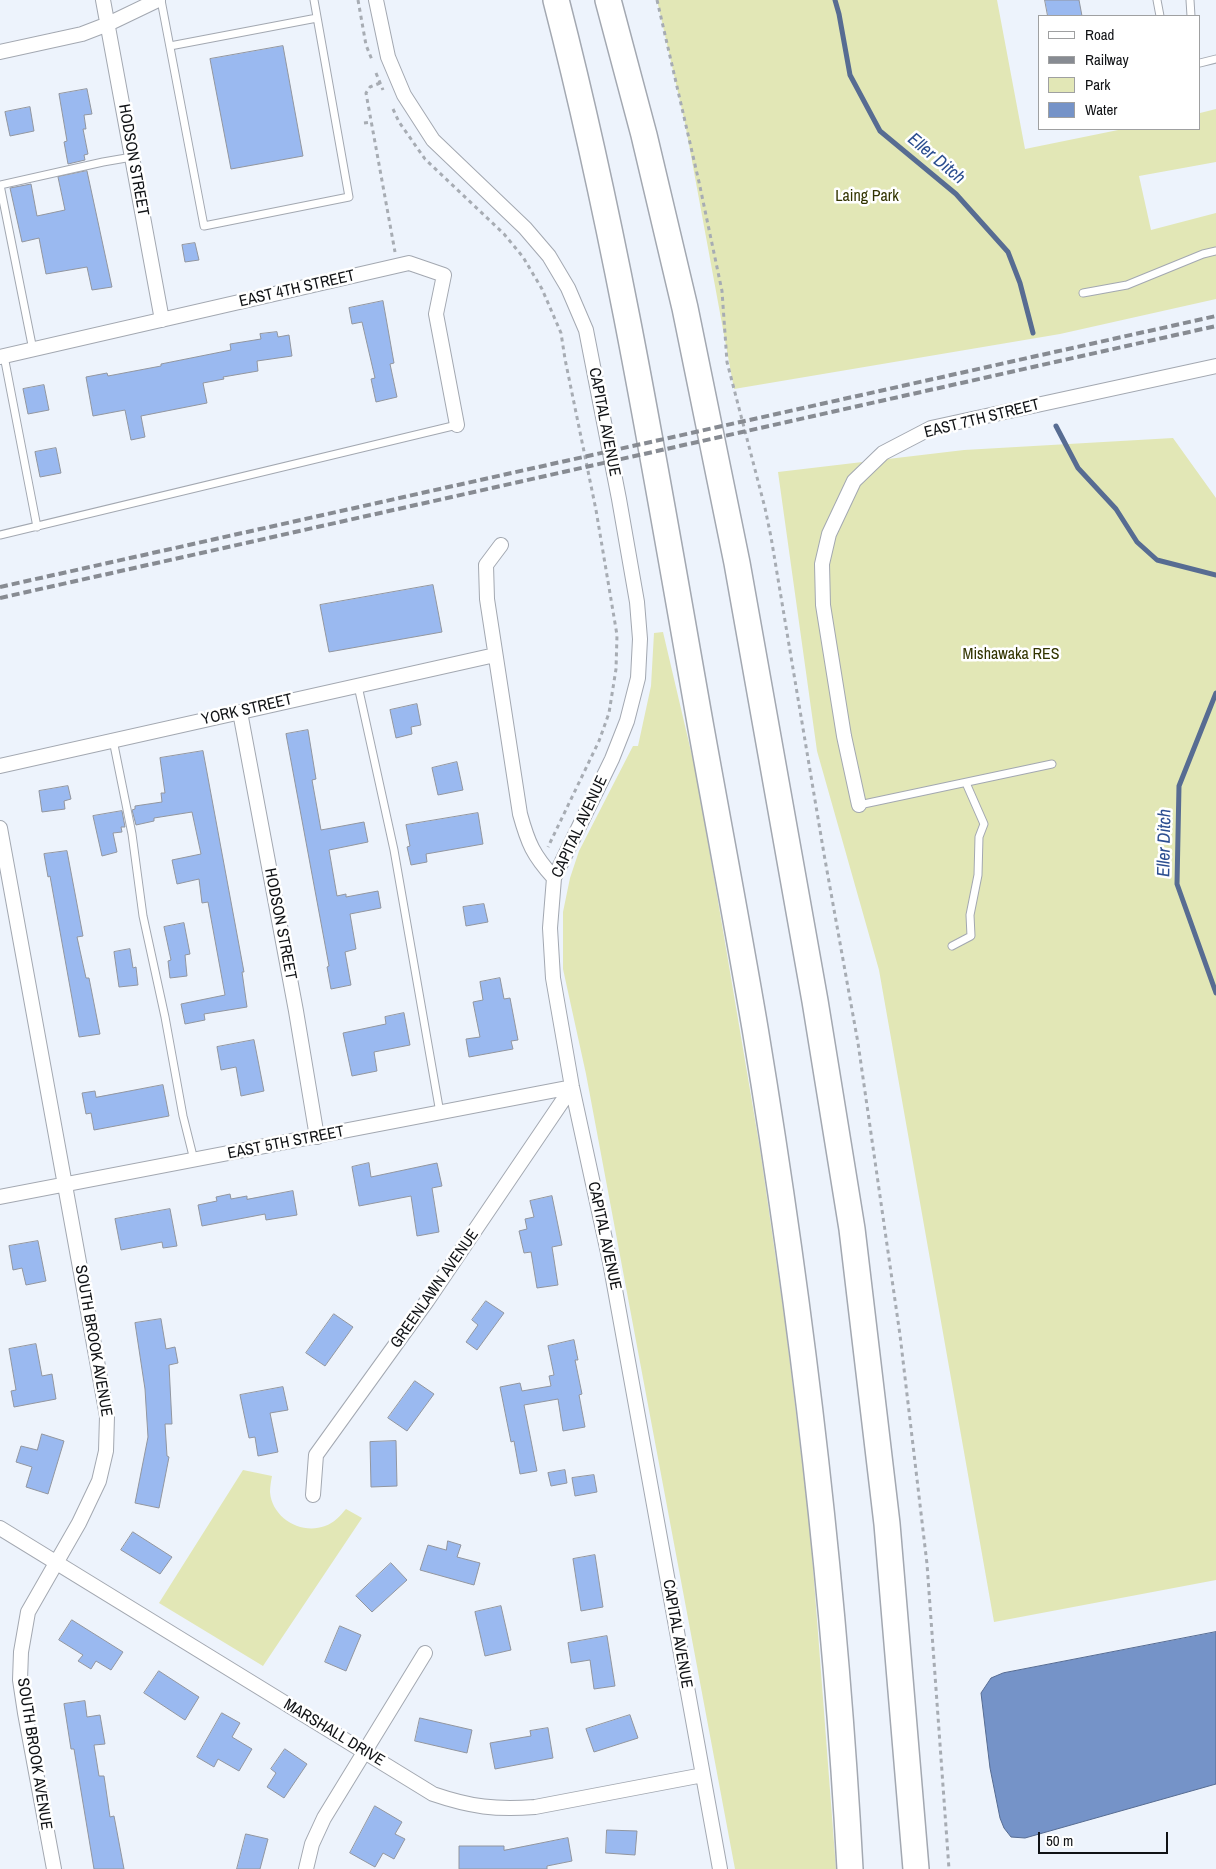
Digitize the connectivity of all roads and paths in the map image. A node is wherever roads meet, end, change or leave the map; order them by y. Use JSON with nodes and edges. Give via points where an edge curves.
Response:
{"nodes":[{"id":1,"x":104,"y":0,"type":"edge"},
{"id":2,"x":160,"y":0,"type":"edge"},
{"id":3,"x":314,"y":0,"type":"edge"},
{"id":4,"x":358,"y":0,"type":"edge"},
{"id":5,"x":376,"y":0,"type":"edge"},
{"id":6,"x":556,"y":0,"type":"edge"},
{"id":7,"x":608,"y":0,"type":"edge"},
{"id":8,"x":657,"y":0,"type":"edge"},
{"id":9,"x":1157,"y":0,"type":"edge"},
{"id":10,"x":1190,"y":0,"type":"edge"},
{"id":11,"x":1160,"y":15,"type":"edge"},
{"id":12,"x":1191,"y":15,"type":"edge"},
{"id":13,"x":317,"y":18,"type":"junction"},
{"id":14,"x":108,"y":24,"type":"junction"},
{"id":15,"x":170,"y":46,"type":"junction"},
{"id":16,"x":0,"y":52,"type":"edge"},
{"id":17,"x":1216,"y":59,"type":"edge"},
{"id":18,"x":1201,"y":63,"type":"edge"},
{"id":19,"x":380,"y":83,"type":"junction"},
{"id":20,"x":384,"y":91,"type":"dead end"},
{"id":21,"x":392,"y":107,"type":"dead end"},
{"id":22,"x":372,"y":122,"type":"junction"},
{"id":23,"x":364,"y":123,"type":"dead end"},
{"id":24,"x":132,"y":157,"type":"junction"},
{"id":25,"x":0,"y":185,"type":"edge"},
{"id":26,"x":1216,"y":251,"type":"edge"},
{"id":27,"x":395,"y":252,"type":"dead end"},
{"id":28,"x":1083,"y":293,"type":"dead end"},
{"id":29,"x":162,"y":320,"type":"junction"},
{"id":30,"x":33,"y":350,"type":"junction"},
{"id":31,"x":2,"y":356,"type":"edge"},
{"id":32,"x":1216,"y":366,"type":"edge"},
{"id":33,"x":457,"y":425,"type":"joint"},
{"id":34,"x":37,"y":527,"type":"junction"},
{"id":35,"x":0,"y":535,"type":"edge"},
{"id":36,"x":501,"y":545,"type":"dead end"},
{"id":37,"x":495,"y":655,"type":"junction"},
{"id":38,"x":358,"y":686,"type":"junction"},
{"id":39,"x":240,"y":712,"type":"junction"},
{"id":40,"x":113,"y":740,"type":"junction"},
{"id":41,"x":1052,"y":764,"type":"dead end"},
{"id":42,"x":0,"y":766,"type":"edge"},
{"id":43,"x":966,"y":783,"type":"junction"},
{"id":44,"x":860,"y":805,"type":"joint"},
{"id":45,"x":0,"y":828,"type":"edge"},
{"id":46,"x":540,"y":863,"type":"junction"},
{"id":47,"x":554,"y":878,"type":"junction"},
{"id":48,"x":952,"y":946,"type":"dead end"},
{"id":49,"x":572,"y":1087,"type":"junction"},
{"id":50,"x":440,"y":1113,"type":"junction"},
{"id":51,"x":317,"y":1137,"type":"junction"},
{"id":52,"x":194,"y":1160,"type":"junction"},
{"id":53,"x":64,"y":1184,"type":"junction"},
{"id":54,"x":0,"y":1197,"type":"edge"},
{"id":55,"x":313,"y":1495,"type":"dead end"},
{"id":56,"x":0,"y":1528,"type":"edge"},
{"id":57,"x":56,"y":1562,"type":"junction"},
{"id":58,"x":425,"y":1653,"type":"dead end"},
{"id":59,"x":365,"y":1752,"type":"junction"},
{"id":60,"x":703,"y":1775,"type":"junction"},
{"id":61,"x":54,"y":1869,"type":"edge"},
{"id":62,"x":306,"y":1869,"type":"edge"},
{"id":63,"x":720,"y":1869,"type":"edge"},
{"id":64,"x":850,"y":1869,"type":"edge"},
{"id":65,"x":916,"y":1869,"type":"edge"},
{"id":66,"x":949,"y":1869,"type":"edge"}],
"edges":[{"from":1,"to":14,"type":"street","name":"HODSON STREET"},
{"from":2,"to":14,"type":"street"},
{"from":2,"to":15,"type":"lane"},
{"from":3,"to":13,"type":"lane"},
{"from":4,"to":19,"type":"path","via":[[366,45]]},
{"from":5,"to":47,"type":"street","name":"CAPITAL AVENUE","via":[[388,57],[404,95],[433,140],[549,256],[568,288],[586,330],[595,370],[637,602],[640,639],[638,678],[627,722],[615,752]]},
{"from":6,"to":64,"type":"highway","via":[[636,362],[755,1026],[811,1417],[843,1748]]},
{"from":7,"to":65,"type":"highway","via":[[685,308],[737,563],[815,1001],[851,1220],[887,1524]]},
{"from":8,"to":66,"type":"path","via":[[722,291],[727,362],[771,537],[858,1043],[900,1335],[927,1564]]},
{"from":9,"to":11,"type":"lane"},
{"from":10,"to":12,"type":"lane"},
{"from":13,"to":15,"type":"lane"},
{"from":13,"to":15,"type":"lane","via":[[349,197],[204,226]]},
{"from":14,"to":16,"type":"street","via":[[82,34]]},
{"from":14,"to":24,"type":"street","name":"HODSON STREET"},
{"from":17,"to":18,"type":"lane"},
{"from":19,"to":20,"type":"path"},
{"from":19,"to":22,"type":"path","via":[[366,92]]},
{"from":21,"to":46,"type":"path","via":[[425,159],[523,256],[562,333],[617,634],[616,669],[609,713],[599,741]]},
{"from":22,"to":23,"type":"path"},
{"from":22,"to":27,"type":"path"},
{"from":24,"to":25,"type":"lane"},
{"from":24,"to":29,"type":"street","name":"HODSON STREET"},
{"from":25,"to":30,"type":"lane"},
{"from":26,"to":28,"type":"lane","via":[[1127,284]]},
{"from":29,"to":30,"type":"street","name":"EAST 4TH STREET"},
{"from":29,"to":33,"type":"street","name":"EAST 4TH STREET","via":[[408,262],[444,275],[436,314]]},
{"from":30,"to":31,"type":"street","name":"EAST 4TH STREET"},
{"from":31,"to":34,"type":"lane"},
{"from":32,"to":44,"type":"street","name":"EAST 7TH STREET","via":[[931,428],[883,453],[854,482],[829,534],[822,564],[823,605],[844,736]]},
{"from":33,"to":34,"type":"lane"},
{"from":34,"to":35,"type":"lane"},
{"from":36,"to":37,"type":"street","via":[[486,564]]},
{"from":37,"to":38,"type":"street","name":"YORK STREET"},
{"from":37,"to":46,"type":"street","via":[[520,814],[528,842]]},
{"from":38,"to":39,"type":"street","name":"YORK STREET"},
{"from":38,"to":50,"type":"lane","via":[[394,850]]},
{"from":39,"to":40,"type":"street","name":"YORK STREET"},
{"from":39,"to":51,"type":"street","name":"HODSON STREET"},
{"from":40,"to":42,"type":"street","name":"YORK STREET"},
{"from":40,"to":52,"type":"lane","via":[[132,834],[143,916]]},
{"from":41,"to":43,"type":"lane"},
{"from":43,"to":44,"type":"lane"},
{"from":43,"to":48,"type":"lane","via":[[984,824],[979,837],[978,875],[970,915],[971,936]]},
{"from":45,"to":53,"type":"street","name":"SOUTH BROOK AVENUE"},
{"from":46,"to":47,"type":"street"},
{"from":47,"to":49,"type":"street","name":"CAPITAL AVENUE","via":[[550,928],[553,978]]},
{"from":49,"to":50,"type":"street","name":"EAST 5TH STREET"},
{"from":49,"to":55,"type":"street","name":"GREENLAWN AVENUE","via":[[427,1301],[316,1455]]},
{"from":49,"to":60,"type":"street","name":"CAPITAL AVENUE","via":[[610,1262]]},
{"from":50,"to":51,"type":"street","name":"EAST 5TH STREET"},
{"from":51,"to":52,"type":"street","name":"EAST 5TH STREET"},
{"from":52,"to":53,"type":"street","name":"EAST 5TH STREET"},
{"from":53,"to":54,"type":"street","name":"EAST 5TH STREET"},
{"from":53,"to":57,"type":"street","name":"SOUTH BROOK AVENUE","via":[[107,1416],[106,1451],[99,1481]]},
{"from":56,"to":57,"type":"street","name":"MARSHALL DRIVE"},
{"from":57,"to":59,"type":"street","name":"MARSHALL DRIVE"},
{"from":57,"to":61,"type":"street","name":"SOUTH BROOK AVENUE","via":[[28,1612],[20,1680]]},
{"from":58,"to":59,"type":"street"},
{"from":59,"to":60,"type":"street","name":"MARSHALL DRIVE","via":[[434,1794],[481,1808],[535,1807]]},
{"from":59,"to":62,"type":"street","via":[[324,1818],[312,1844]]},
{"from":60,"to":63,"type":"street","name":"CAPITAL AVENUE"}]}
